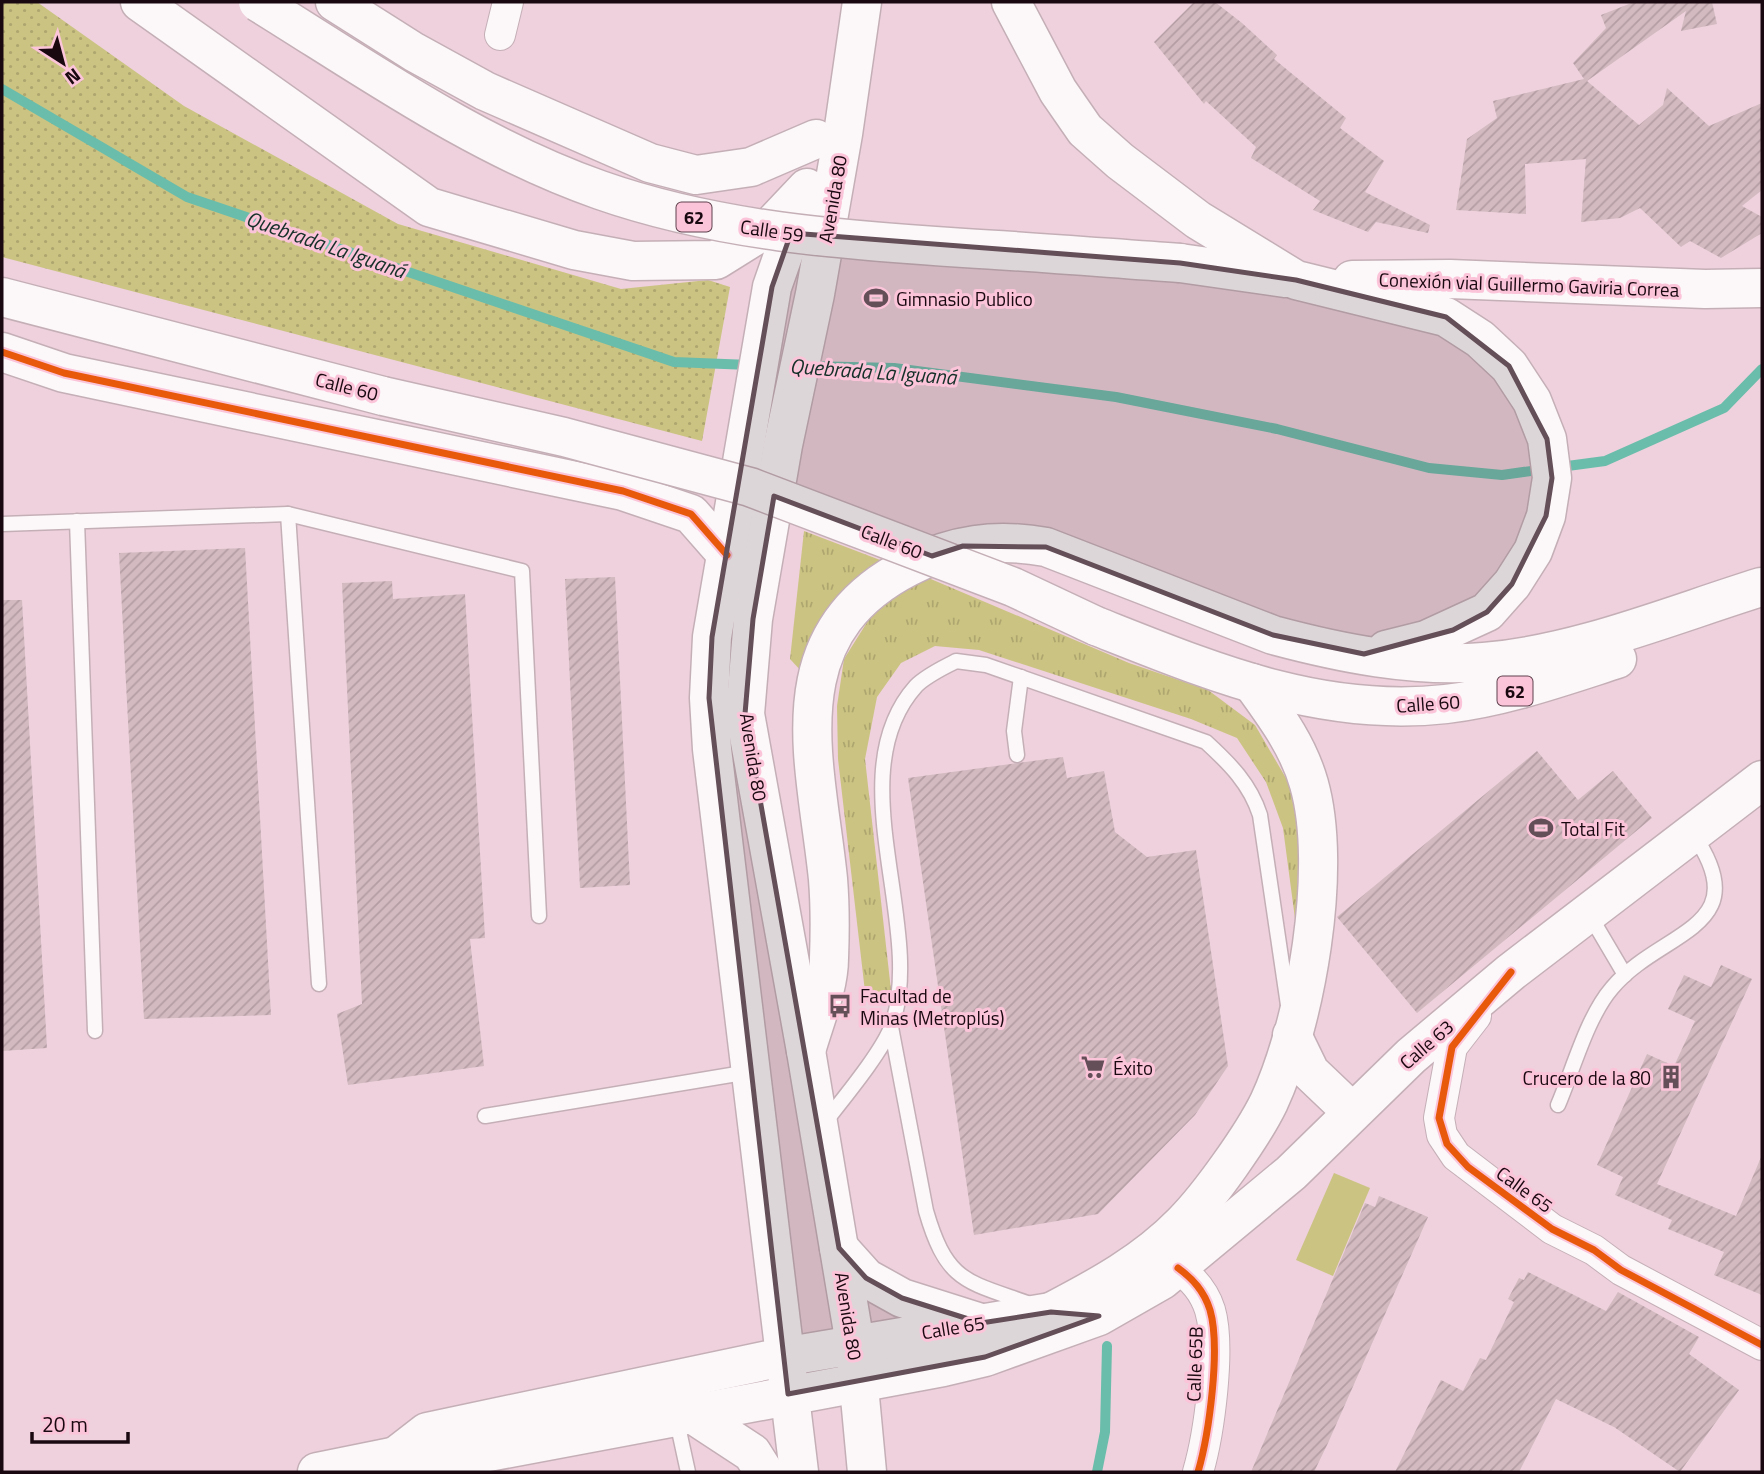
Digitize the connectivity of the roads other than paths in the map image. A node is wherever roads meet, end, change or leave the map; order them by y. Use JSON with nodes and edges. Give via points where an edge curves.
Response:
{"nodes":[{"id":1,"x":140,"y":2,"type":"edge"},
{"id":2,"x":258,"y":2,"type":"edge"},
{"id":3,"x":335,"y":2,"type":"edge"},
{"id":4,"x":508,"y":2,"type":"edge"},
{"id":5,"x":836,"y":2,"type":"edge"},
{"id":6,"x":862,"y":2,"type":"edge"},
{"id":7,"x":1012,"y":2,"type":"edge"},
{"id":8,"x":500,"y":35,"type":"dead end"},
{"id":9,"x":816,"y":139,"type":"junction"},
{"id":10,"x":807,"y":188,"type":"junction"},
{"id":11,"x":1296,"y":280,"type":"junction"},
{"id":12,"x":1762,"y":288,"type":"edge"},
{"id":13,"x":2,"y":297,"type":"edge"},
{"id":14,"x":2,"y":352,"type":"edge"},
{"id":15,"x":288,"y":514,"type":"junction"},
{"id":16,"x":77,"y":521,"type":"junction"},
{"id":17,"x":2,"y":524,"type":"edge"},
{"id":18,"x":727,"y":555,"type":"junction"},
{"id":19,"x":1762,"y":586,"type":"edge"},
{"id":20,"x":1364,"y":654,"type":"junction"},
{"id":21,"x":1021,"y":677,"type":"junction"},
{"id":22,"x":1252,"y":683,"type":"junction"},
{"id":23,"x":1017,"y":755,"type":"dead end"},
{"id":24,"x":1762,"y":780,"type":"edge"},
{"id":25,"x":1692,"y":832,"type":"junction"},
{"id":26,"x":1588,"y":912,"type":"junction"},
{"id":27,"x":539,"y":916,"type":"dead end"},
{"id":28,"x":1511,"y":972,"type":"junction"},
{"id":29,"x":1625,"y":975,"type":"junction"},
{"id":30,"x":319,"y":984,"type":"dead end"},
{"id":31,"x":891,"y":1027,"type":"junction"},
{"id":32,"x":95,"y":1031,"type":"dead end"},
{"id":33,"x":1292,"y":1035,"type":"junction"},
{"id":34,"x":806,"y":1051,"type":"junction"},
{"id":35,"x":750,"y":1072,"type":"junction"},
{"id":36,"x":1558,"y":1105,"type":"dead end"},
{"id":37,"x":1352,"y":1112,"type":"junction"},
{"id":38,"x":485,"y":1116,"type":"dead end"},
{"id":39,"x":820,"y":1128,"type":"junction"},
{"id":40,"x":839,"y":1248,"type":"junction"},
{"id":41,"x":1178,"y":1268,"type":"junction"},
{"id":42,"x":1051,"y":1312,"type":"junction"},
{"id":43,"x":1099,"y":1316,"type":"junction"},
{"id":44,"x":981,"y":1323,"type":"junction"},
{"id":45,"x":855,"y":1344,"type":"junction"},
{"id":46,"x":1762,"y":1345,"type":"edge"},
{"id":47,"x":783,"y":1357,"type":"junction"},
{"id":48,"x":859,"y":1382,"type":"junction"},
{"id":49,"x":788,"y":1394,"type":"junction"},
{"id":50,"x":683,"y":1414,"type":"junction"},
{"id":51,"x":422,"y":1456,"type":"edge"},
{"id":52,"x":317,"y":1472,"type":"edge"},
{"id":53,"x":688,"y":1472,"type":"edge"},
{"id":54,"x":764,"y":1472,"type":"edge"},
{"id":55,"x":799,"y":1472,"type":"edge"},
{"id":56,"x":867,"y":1472,"type":"edge"},
{"id":57,"x":1198,"y":1472,"type":"edge"}],
"edges":[{"from":1,"to":10,"type":"main road","via":[[429,207],[574,250],[633,261],[716,260],[772,225]]},
{"from":2,"to":11,"type":"main road","name":"Calle 59","number":"62","bridge":true,"via":[[505,150],[600,190],[700,219],[844,240],[1180,263]]},
{"from":3,"to":9,"type":"main road","via":[[485,91],[650,163],[696,175],[751,167]]},
{"from":4,"to":8,"type":"street"},
{"from":5,"to":9,"type":"main road","name":"Avenida 80"},
{"from":6,"to":34,"type":"main road","name":"Avenida 80","via":[[815,294],[753,619],[745,714]]},
{"from":7,"to":11,"type":"main road","via":[[1058,91],[1086,130],[1120,162],[1198,220]]},
{"from":9,"to":10,"type":"main road","name":"Avenida 80"},
{"from":10,"to":18,"type":"main road","name":"Avenida 80","via":[[772,286]]},
{"from":11,"to":12,"type":"main road","name":"Conexión vial Guillermo Gaviria Correa","number":"62"},
{"from":11,"to":20,"type":"main road","via":[[1446,317],[1509,366],[1532,401],[1547,439],[1552,478],[1546,516],[1533,551],[1512,584],[1487,612],[1453,630]]},
{"from":13,"to":22,"type":"main road","name":"Calle 60","number":"62","bridge":true,"via":[[750,487],[1013,587],[1096,626]]},
{"from":14,"to":18,"type":"main road","via":[[64,373],[623,491],[691,514]]},
{"from":15,"to":16,"type":"lane"},
{"from":15,"to":27,"type":"lane","via":[[522,571]]},
{"from":15,"to":30,"type":"lane"},
{"from":16,"to":17,"type":"lane"},
{"from":16,"to":32,"type":"lane"},
{"from":18,"to":35,"type":"main road","name":"Avenida 80","via":[[712,637],[709,698]]},
{"from":19,"to":20,"type":"main road","via":[[1564,648],[1519,657],[1433,663]]},
{"from":19,"to":22,"type":"main road","name":"Calle 60","number":"62","via":[[1694,625],[1622,658],[1506,694],[1446,704],[1386,706],[1326,702]]},
{"from":20,"to":34,"type":"main road","via":[[1273,635],[1046,547],[1022,543],[962,545],[881,583],[849,613],[813,686],[810,722],[828,879],[829,962]]},
{"from":21,"to":23,"type":"lane","via":[[1014,731]]},
{"from":21,"to":31,"type":"lane","via":[[956,661],[916,686],[891,732],[882,796],[900,974]]},
{"from":21,"to":33,"type":"lane","via":[[1206,742],[1243,780],[1260,816]]},
{"from":22,"to":33,"type":"main road","via":[[1296,747],[1319,830],[1320,876],[1312,942]]},
{"from":24,"to":25,"type":"main road","name":"Calle 63"},
{"from":25,"to":26,"type":"main road","name":"Calle 63"},
{"from":25,"to":29,"type":"lane","via":[[1708,857],[1717,896],[1697,922]]},
{"from":26,"to":28,"type":"main road","name":"Calle 63"},
{"from":26,"to":29,"type":"lane"},
{"from":28,"to":37,"type":"main road","name":"Calle 63"},
{"from":28,"to":46,"type":"street","name":"Calle 65","via":[[1452,1047],[1439,1118],[1447,1144],[1468,1167],[1552,1229]]},
{"from":29,"to":36,"type":"lane","via":[[1599,1007]]},
{"from":31,"to":39,"type":"lane"},
{"from":31,"to":42,"type":"lane","via":[[926,1211],[947,1264],[970,1282]]},
{"from":33,"to":37,"type":"main road","via":[[1310,1072]]},
{"from":33,"to":42,"type":"main road","via":[[1269,1101],[1245,1142],[1186,1221],[1133,1266]]},
{"from":34,"to":39,"type":"main road","name":"Avenida 80"},
{"from":35,"to":38,"type":"lane"},
{"from":35,"to":47,"type":"main road","name":"Avenida 80"},
{"from":37,"to":41,"type":"main road","name":"Calle 63","via":[[1291,1173]]},
{"from":39,"to":40,"type":"main road","name":"Avenida 80"},
{"from":40,"to":44,"type":"main road","via":[[866,1278],[902,1298]]},
{"from":40,"to":45,"type":"main road","name":"Avenida 80"},
{"from":41,"to":43,"type":"main road","name":"Calle 63"},
{"from":41,"to":57,"type":"street","name":"Calle 65B","via":[[1200,1288],[1213,1324],[1213,1360]]},
{"from":42,"to":43,"type":"main road","name":"Calle 65"},
{"from":42,"to":44,"type":"main road","name":"Calle 65"},
{"from":43,"to":48,"type":"main road","name":"Calle 65","via":[[985,1357]]},
{"from":44,"to":45,"type":"main road","name":"Calle 65"},
{"from":45,"to":47,"type":"main road","name":"Calle 65"},
{"from":45,"to":48,"type":"main road","name":"Avenida 80"},
{"from":47,"to":49,"type":"main road","name":"Avenida 80"},
{"from":47,"to":51,"type":"main road","name":"Calle 65"},
{"from":48,"to":49,"type":"main road","name":"Calle 65"},
{"from":48,"to":56,"type":"main road","name":"Avenida 80"},
{"from":49,"to":50,"type":"main road","name":"Calle 65"},
{"from":49,"to":55,"type":"main road","name":"Avenida 80"},
{"from":50,"to":51,"type":"main road","name":"Calle 65"},
{"from":50,"to":53,"type":"lane"},
{"from":50,"to":54,"type":"main road","via":[[752,1453]]},
{"from":51,"to":52,"type":"main road","name":"Calle 65"}]}
